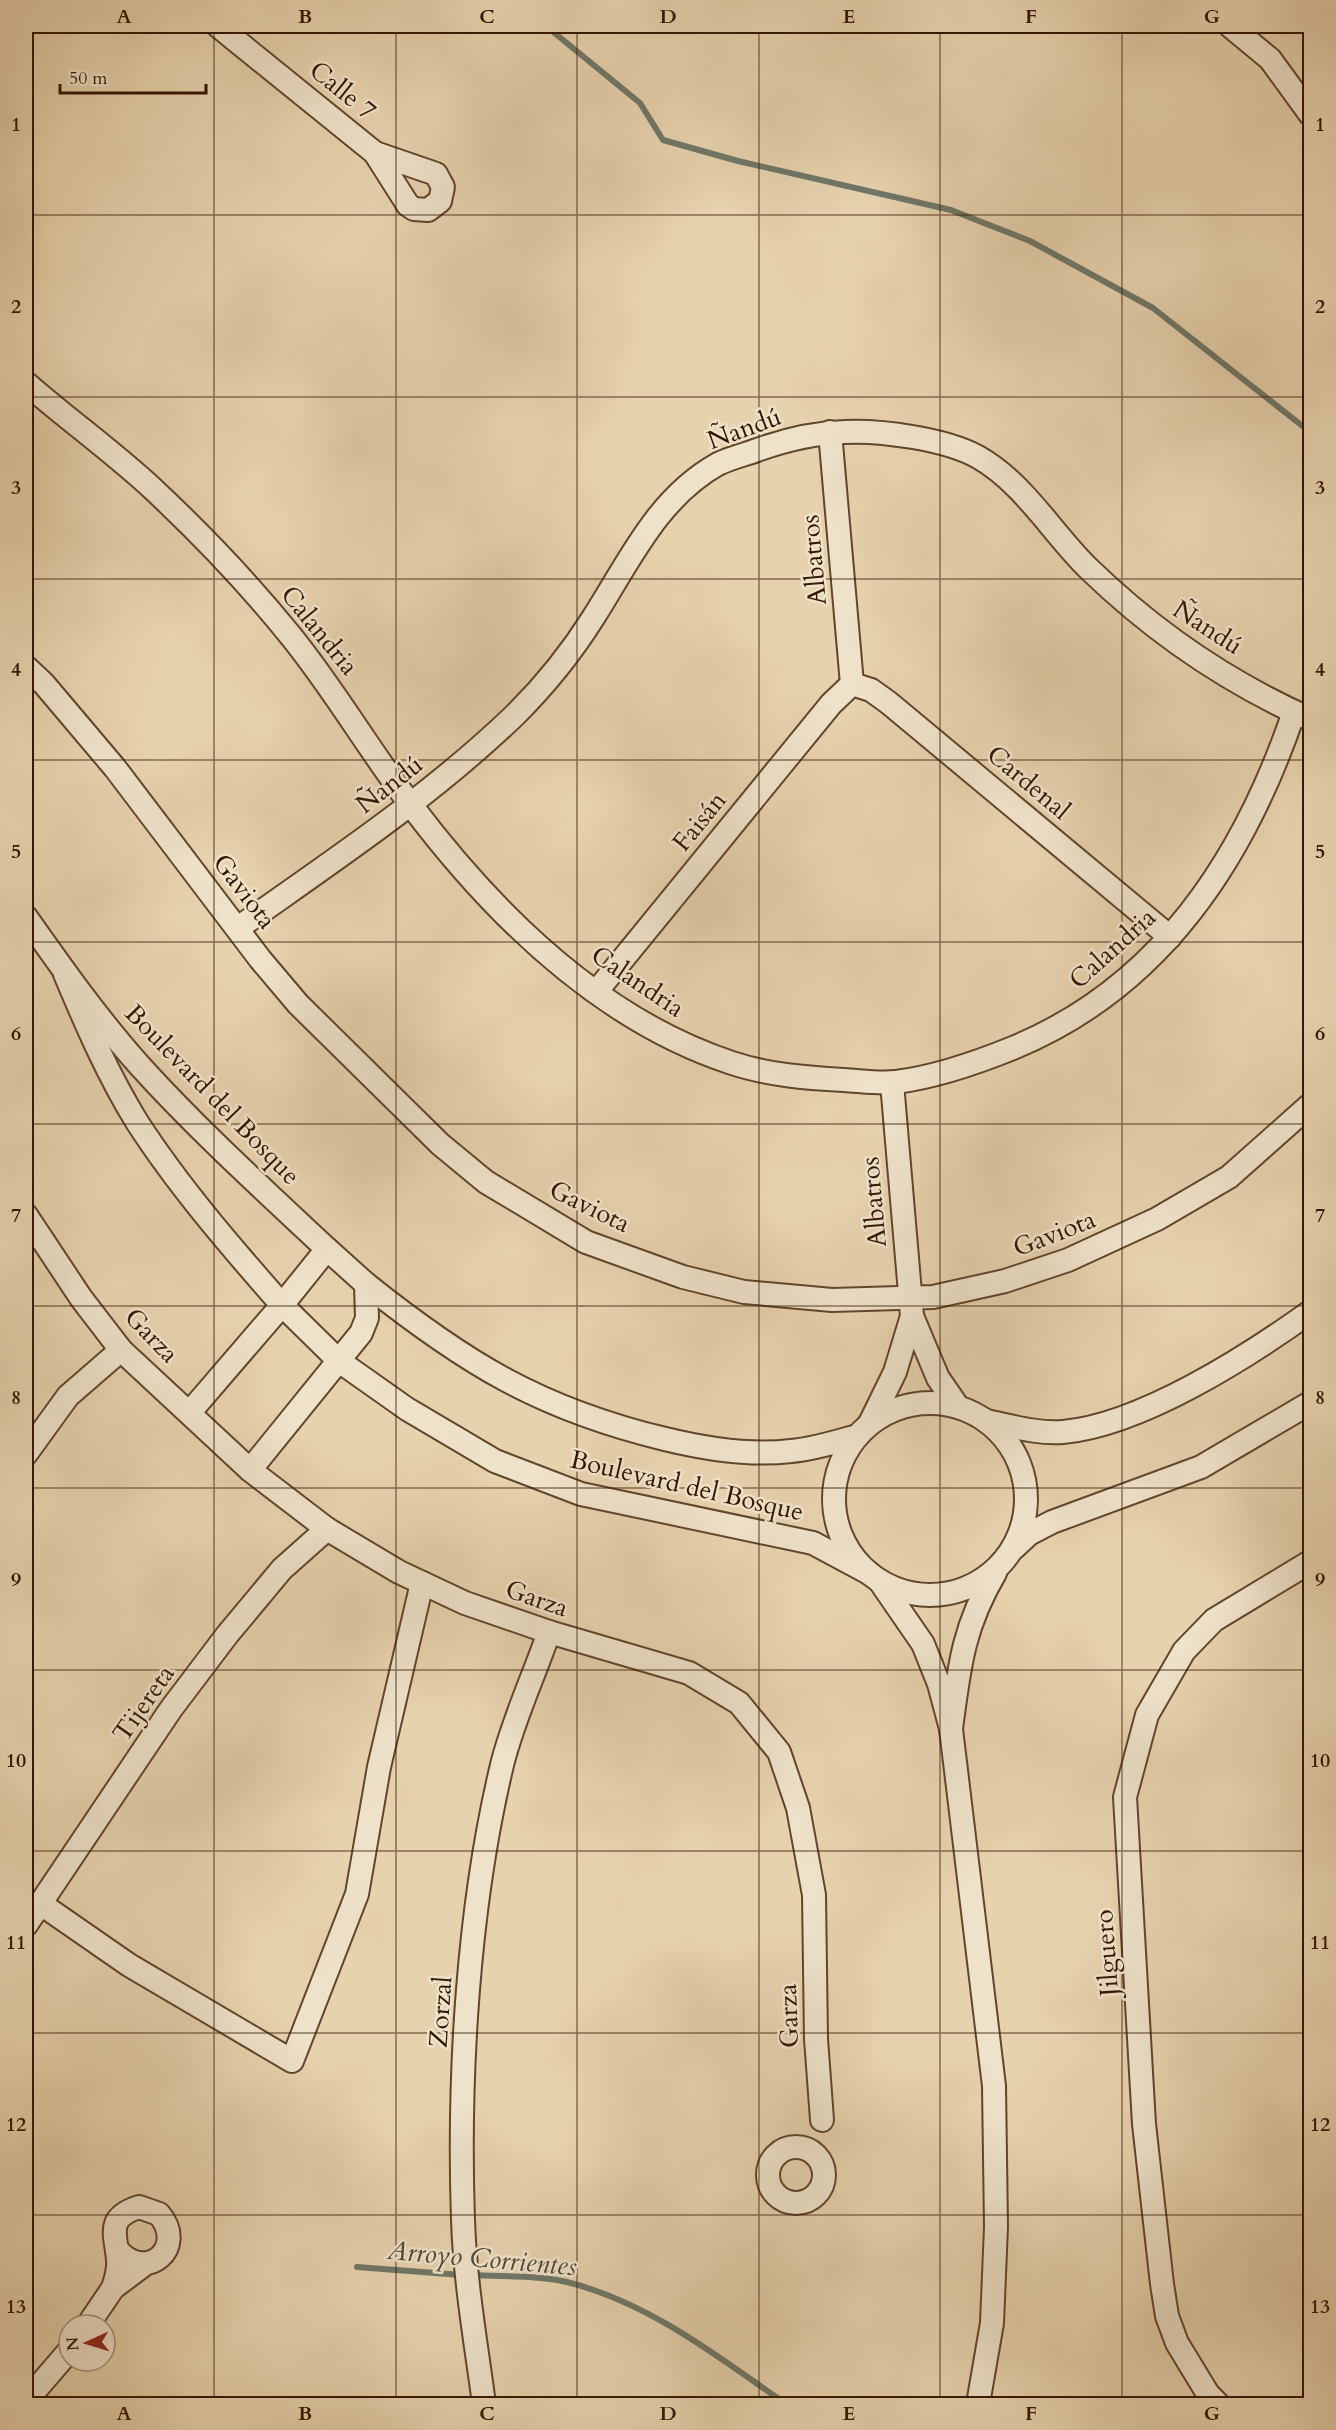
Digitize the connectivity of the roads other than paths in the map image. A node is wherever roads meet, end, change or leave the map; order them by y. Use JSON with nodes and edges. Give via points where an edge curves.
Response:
{"nodes":[{"id":1,"x":218,"y":26,"type":"edge"},
{"id":2,"x":1230,"y":26,"type":"edge"},
{"id":3,"x":1311,"y":114,"type":"edge"},
{"id":4,"x":375,"y":153,"type":"dead end"},
{"id":5,"x":26,"y":383,"type":"edge"},
{"id":6,"x":830,"y":432,"type":"junction"},
{"id":7,"x":26,"y":667,"type":"edge"},
{"id":8,"x":849,"y":685,"type":"junction"},
{"id":9,"x":1302,"y":716,"type":"edge"},
{"id":10,"x":411,"y":806,"type":"junction"},
{"id":11,"x":26,"y":917,"type":"edge"},
{"id":12,"x":238,"y":928,"type":"junction"},
{"id":13,"x":1170,"y":937,"type":"junction"},
{"id":14,"x":65,"y":974,"type":"junction"},
{"id":15,"x":596,"y":992,"type":"junction"},
{"id":16,"x":892,"y":1083,"type":"junction"},
{"id":17,"x":1311,"y":1105,"type":"edge"},
{"id":18,"x":26,"y":1215,"type":"edge"},
{"id":19,"x":327,"y":1249,"type":"junction"},
{"id":20,"x":366,"y":1284,"type":"junction"},
{"id":21,"x":282,"y":1305,"type":"junction"},
{"id":22,"x":911,"y":1307,"type":"junction"},
{"id":23,"x":1311,"y":1312,"type":"edge"},
{"id":24,"x":121,"y":1350,"type":"junction"},
{"id":25,"x":339,"y":1361,"type":"junction"},
{"id":26,"x":1311,"y":1403,"type":"edge"},
{"id":27,"x":958,"y":1407,"type":"junction"},
{"id":28,"x":190,"y":1412,"type":"junction"},
{"id":29,"x":986,"y":1421,"type":"junction"},
{"id":30,"x":863,"y":1430,"type":"junction"},
{"id":31,"x":26,"y":1454,"type":"edge"},
{"id":32,"x":250,"y":1470,"type":"junction"},
{"id":33,"x":327,"y":1529,"type":"junction"},
{"id":34,"x":1006,"y":1557,"type":"junction"},
{"id":35,"x":1311,"y":1562,"type":"edge"},
{"id":36,"x":875,"y":1578,"type":"junction"},
{"id":37,"x":422,"y":1582,"type":"junction"},
{"id":38,"x":549,"y":1632,"type":"junction"},
{"id":39,"x":951,"y":1729,"type":"junction"},
{"id":40,"x":41,"y":1904,"type":"junction"},
{"id":41,"x":26,"y":1925,"type":"edge"},
{"id":42,"x":822,"y":2120,"type":"junction"},
{"id":43,"x":800,"y":2146,"type":"junction"},
{"id":44,"x":823,"y":2165,"type":"junction"},
{"id":45,"x":117,"y":2250,"type":"junction"},
{"id":46,"x":144,"y":2264,"type":"junction"},
{"id":47,"x":113,"y":2288,"type":"junction"},
{"id":48,"x":96,"y":2313,"type":"edge"},
{"id":49,"x":57,"y":2365,"type":"edge"},
{"id":50,"x":26,"y":2401,"type":"edge"},
{"id":51,"x":484,"y":2404,"type":"edge"},
{"id":52,"x":978,"y":2404,"type":"edge"},
{"id":53,"x":1218,"y":2404,"type":"edge"}],
"edges":[{"from":1,"to":4,"type":"street","name":"Calle 7"},
{"from":2,"to":3,"type":"street","via":[[1270,59]]},
{"from":5,"to":10,"type":"street","name":"Calandria","via":[[150,486],[226,563],[289,634]]},
{"from":6,"to":8,"type":"street","name":"Albatros"},
{"from":6,"to":9,"type":"street","name":"Ñandú","via":[[907,436],[975,455],[1006,478],[1089,569],[1144,618],[1198,658]]},
{"from":6,"to":10,"type":"street","name":"Ñandú","via":[[786,440],[719,464],[679,494],[640,540],[562,663],[517,712]]},
{"from":7,"to":12,"type":"street","name":"Gaviota","via":[[115,768]]},
{"from":8,"to":13,"type":"street","name":"Cardenal","via":[[871,690],[889,703]]},
{"from":8,"to":15,"type":"street","name":"Faisán"},
{"from":9,"to":13,"type":"street","name":"Calandria","via":[[1243,833],[1218,874]]},
{"from":10,"to":12,"type":"street","name":"Ñandú"},
{"from":10,"to":15,"type":"street","name":"Calandria","via":[[496,903]]},
{"from":11,"to":14,"type":"street","name":"Boulevard del Bosque"},
{"from":12,"to":22,"type":"street","name":"Gaviota","via":[[298,1004],[440,1144],[486,1182],[586,1242],[683,1276],[744,1292]]},
{"from":13,"to":16,"type":"street","name":"Calandria","via":[[1117,990],[1054,1030],[977,1061]]},
{"from":14,"to":19,"type":"street","name":"Boulevard del Bosque","via":[[140,1066]]},
{"from":14,"to":21,"type":"street","name":"Boulevard del Bosque","via":[[93,1041],[137,1121],[194,1200]]},
{"from":15,"to":16,"type":"street","name":"Calandria","via":[[667,1036],[732,1063],[809,1079]]},
{"from":16,"to":22,"type":"street","name":"Albatros"},
{"from":17,"to":22,"type":"street","name":"Gaviota","via":[[1229,1177],[1133,1231],[1068,1260]]},
{"from":18,"to":24,"type":"street","name":"Garza"},
{"from":19,"to":20,"type":"street","name":"Boulevard del Bosque"},
{"from":19,"to":21,"type":"street"},
{"from":20,"to":25,"type":"street","via":[[367,1318],[361,1333]]},
{"from":20,"to":30,"type":"street","name":"Boulevard del Bosque","via":[[410,1320],[486,1371],[523,1391],[599,1421],[681,1443],[759,1453],[814,1448]]},
{"from":21,"to":25,"type":"street","name":"Boulevard del Bosque"},
{"from":21,"to":28,"type":"street"},
{"from":22,"to":27,"type":"street","via":[[938,1378]]},
{"from":22,"to":30,"type":"street","via":[[895,1372]]},
{"from":23,"to":29,"type":"street","via":[[1208,1376],[1113,1421],[1062,1432]]},
{"from":24,"to":28,"type":"street","name":"Garza"},
{"from":24,"to":31,"type":"street","via":[[68,1396]]},
{"from":25,"to":32,"type":"street"},
{"from":25,"to":36,"type":"street","name":"Boulevard del Bosque","via":[[452,1437],[535,1478],[633,1507],[813,1543]]},
{"from":26,"to":34,"type":"street","via":[[1201,1467],[1052,1522],[1029,1534]]},
{"from":27,"to":29,"type":"street"},
{"from":27,"to":30,"type":"street","via":[[911,1404],[882,1415]]},
{"from":28,"to":32,"type":"street","name":"Garza"},
{"from":29,"to":34,"type":"street","via":[[1012,1451],[1025,1489],[1023,1521]]},
{"from":30,"to":36,"type":"street","via":[[840,1465],[836,1515],[847,1547]]},
{"from":32,"to":33,"type":"street","name":"Garza"},
{"from":33,"to":37,"type":"street","name":"Garza"},
{"from":33,"to":40,"type":"street","name":"Tijereta","via":[[282,1569],[227,1635],[165,1718]]},
{"from":34,"to":36,"type":"street","via":[[978,1582],[950,1593],[920,1594]]},
{"from":34,"to":39,"type":"street","via":[[978,1601],[968,1628]]},
{"from":35,"to":53,"type":"street","name":"Jilguero","via":[[1214,1620],[1184,1651],[1147,1715],[1125,1797],[1144,2124],[1167,2316],[1194,2373]]},
{"from":36,"to":39,"type":"street","via":[[923,1644]]},
{"from":37,"to":38,"type":"street","name":"Garza","via":[[465,1603]]},
{"from":37,"to":40,"type":"street","via":[[379,1767],[357,1894],[292,2061],[129,1965]]},
{"from":38,"to":42,"type":"street","name":"Garza","via":[[689,1673],[739,1702],[779,1752],[798,1808],[814,1895],[816,2039]]},
{"from":38,"to":51,"type":"street","name":"Zorzal","via":[[503,1763],[480,1890],[471,1975],[465,2058],[463,2221]]},
{"from":39,"to":52,"type":"street","via":[[994,2107],[996,2227],[992,2323]]},
{"from":40,"to":41,"type":"street","name":"Tijereta"},
{"from":42,"to":43,"type":"street","via":[[817,2135]]},
{"from":42,"to":44,"type":"street","name":"Garza"},
{"from":43,"to":44,"type":"street","via":[[814,2152]]},
{"from":43,"to":44,"type":"street","via":[[778,2153],[770,2165],[769,2181],[776,2194],[789,2202],[811,2199],[822,2188]]},
{"from":45,"to":46,"type":"street","via":[[124,2258]]},
{"from":45,"to":46,"type":"street","via":[[114,2228],[119,2218],[139,2207],[159,2214],[170,2233],[169,2244],[155,2261]]},
{"from":45,"to":47,"type":"street","via":[[118,2272]]},
{"from":46,"to":47,"type":"street"},
{"from":47,"to":48,"type":"street"},
{"from":49,"to":50,"type":"street"}]}
